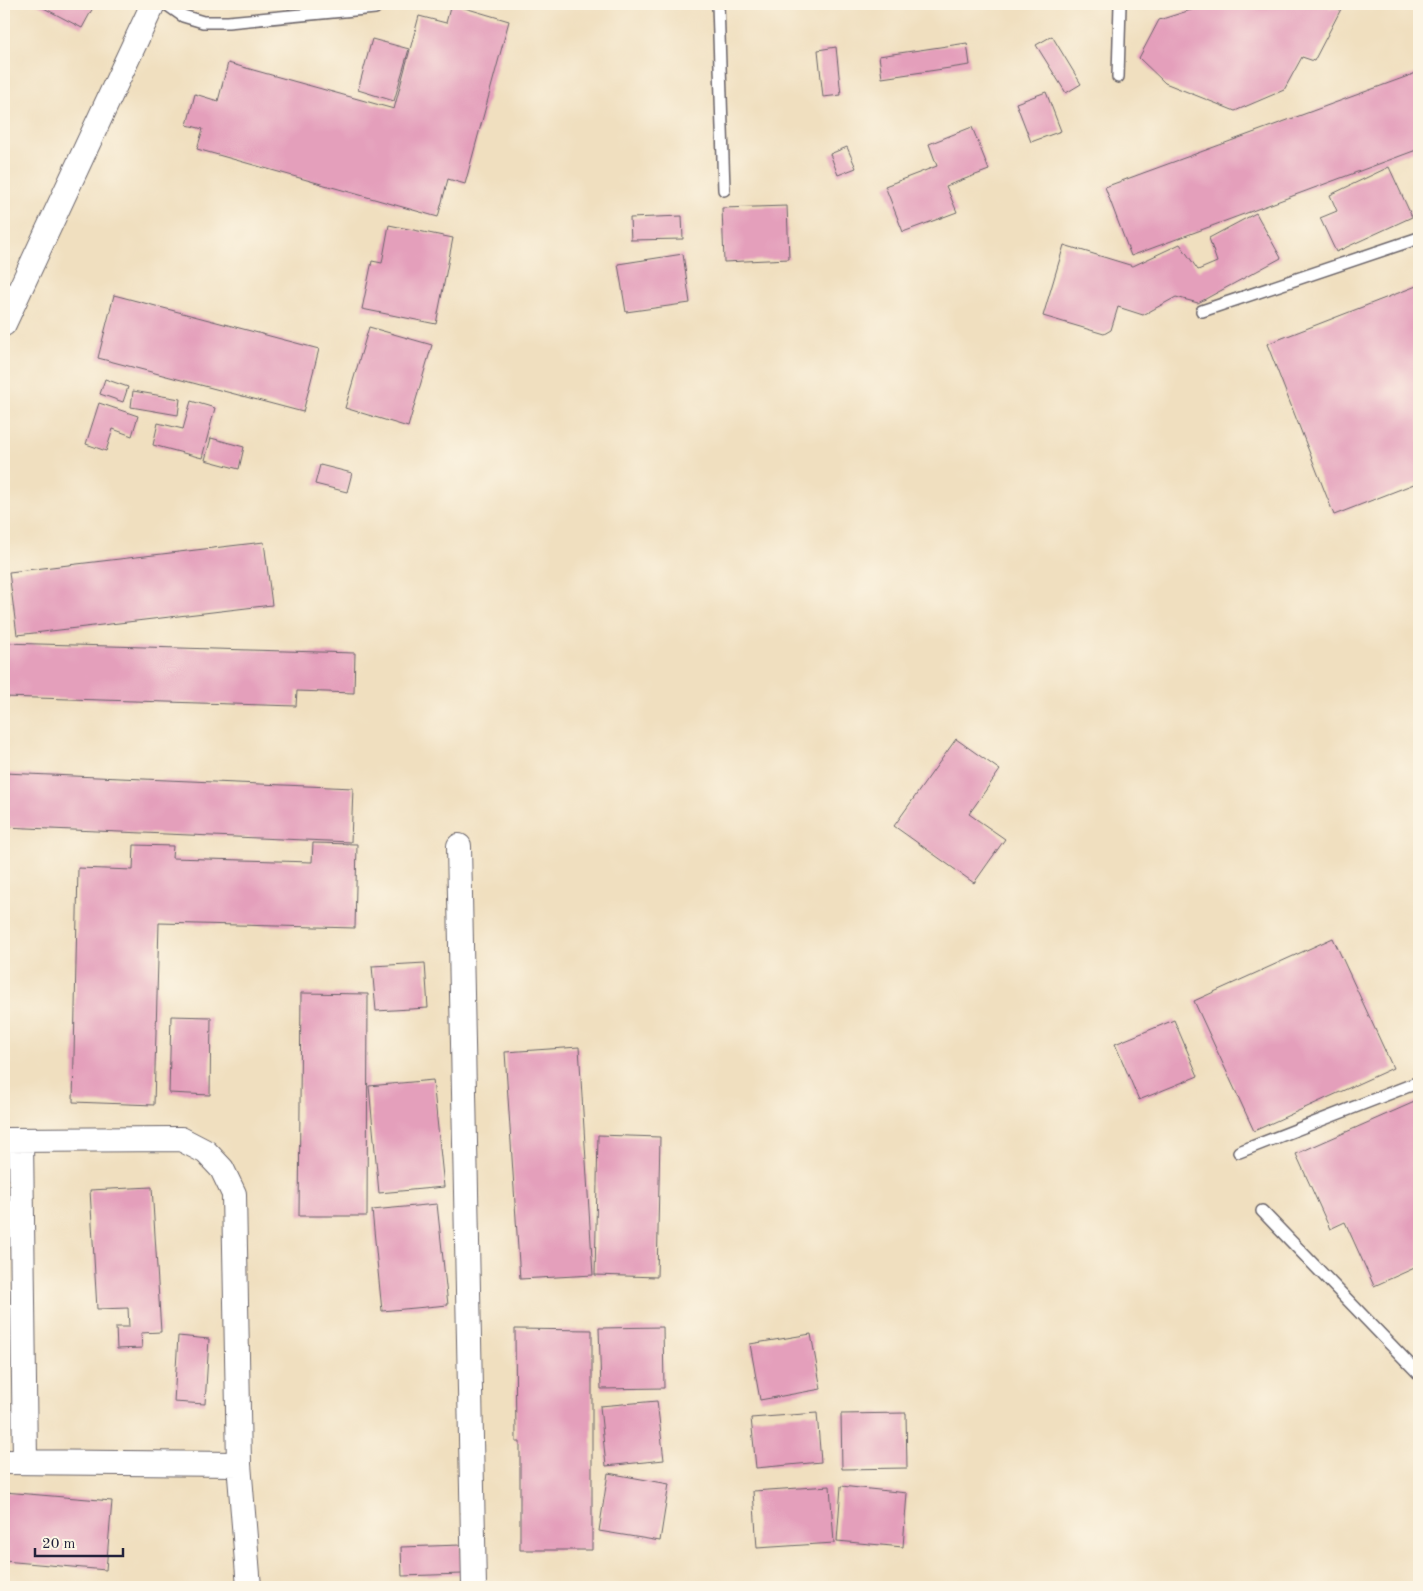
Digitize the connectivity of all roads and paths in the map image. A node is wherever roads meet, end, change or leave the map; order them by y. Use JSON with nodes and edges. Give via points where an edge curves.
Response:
{"nodes":[{"id":1,"x":153,"y":4,"type":"edge"},
{"id":2,"x":166,"y":4,"type":"edge"},
{"id":3,"x":718,"y":4,"type":"edge"},
{"id":4,"x":1120,"y":4,"type":"edge"},
{"id":5,"x":375,"y":8,"type":"dead end"},
{"id":6,"x":1118,"y":77,"type":"dead end"},
{"id":7,"x":724,"y":190,"type":"dead end"},
{"id":8,"x":1419,"y":238,"type":"edge"},
{"id":9,"x":1202,"y":312,"type":"dead end"},
{"id":10,"x":4,"y":324,"type":"edge"},
{"id":11,"x":458,"y":846,"type":"dead end"},
{"id":12,"x":1419,"y":1082,"type":"edge"},
{"id":13,"x":12,"y":1140,"type":"edge"},
{"id":14,"x":1239,"y":1152,"type":"dead end"},
{"id":15,"x":1262,"y":1211,"type":"dead end"},
{"id":16,"x":1419,"y":1374,"type":"edge"},
{"id":17,"x":15,"y":1462,"type":"edge"},
{"id":18,"x":239,"y":1464,"type":"junction"},
{"id":19,"x":249,"y":1587,"type":"edge"},
{"id":20,"x":474,"y":1587,"type":"edge"}],
"edges":[{"from":1,"to":10,"type":"street"},
{"from":2,"to":5,"type":"lane","via":[[183,16],[203,22]]},
{"from":3,"to":7,"type":"lane"},
{"from":4,"to":6,"type":"lane"},
{"from":8,"to":9,"type":"lane"},
{"from":11,"to":20,"type":"street"},
{"from":12,"to":14,"type":"lane"},
{"from":13,"to":17,"type":"street"},
{"from":13,"to":18,"type":"street","via":[[181,1139],[206,1152],[222,1169],[234,1194]]},
{"from":15,"to":16,"type":"lane"},
{"from":17,"to":18,"type":"street"},
{"from":18,"to":19,"type":"street"}]}
